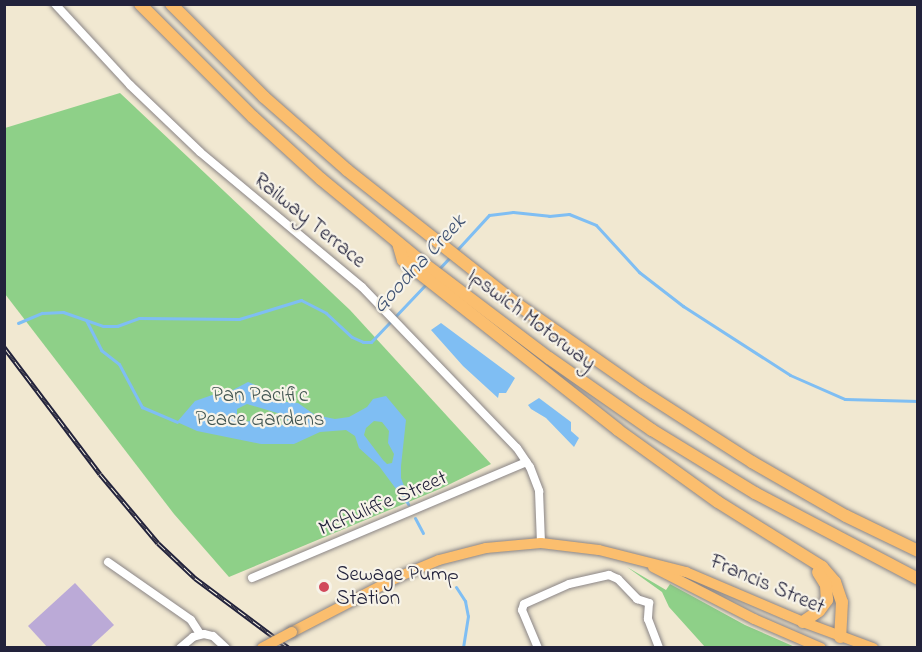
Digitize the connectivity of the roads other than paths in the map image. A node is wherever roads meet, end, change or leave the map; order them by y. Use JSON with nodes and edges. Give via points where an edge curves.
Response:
{"nodes":[{"id":1,"x":55,"y":4,"type":"edge"},
{"id":2,"x":140,"y":4,"type":"edge"},
{"id":3,"x":171,"y":4,"type":"edge"},
{"id":4,"x":455,"y":295,"type":"junction"},
{"id":5,"x":527,"y":462,"type":"junction"},
{"id":6,"x":541,"y":543,"type":"junction"},
{"id":7,"x":784,"y":544,"type":"junction"},
{"id":8,"x":918,"y":551,"type":"edge"},
{"id":9,"x":108,"y":562,"type":"dead end"},
{"id":10,"x":645,"y":563,"type":"junction"},
{"id":11,"x":252,"y":579,"type":"dead end"},
{"id":12,"x":918,"y":579,"type":"edge"},
{"id":13,"x":803,"y":622,"type":"junction"},
{"id":14,"x":200,"y":634,"type":"junction"},
{"id":15,"x":839,"y":644,"type":"edge"},
{"id":16,"x":817,"y":647,"type":"edge"},
{"id":17,"x":180,"y":648,"type":"edge"},
{"id":18,"x":226,"y":648,"type":"edge"},
{"id":19,"x":262,"y":648,"type":"edge"},
{"id":20,"x":538,"y":648,"type":"edge"},
{"id":21,"x":659,"y":648,"type":"edge"},
{"id":22,"x":873,"y":648,"type":"edge"}],
"edges":[{"from":1,"to":5,"type":"street","name":"Railway Terrace","via":[[93,48],[206,158],[379,304]]},
{"from":2,"to":4,"type":"highway","name":"Ipswich Motorway","via":[[253,117],[398,242],[414,263]]},
{"from":3,"to":8,"type":"highway","name":"Ipswich Motorway","via":[[305,134],[477,273],[600,363],[706,433],[808,495]]},
{"from":4,"to":7,"type":"highway","via":[[667,466]]},
{"from":4,"to":12,"type":"highway","name":"Ipswich Motorway","via":[[703,462],[807,523]]},
{"from":5,"to":6,"type":"street","name":"Railway Terrace","via":[[540,497]]},
{"from":5,"to":11,"type":"street","name":"McAuliffe Street"},
{"from":6,"to":10,"type":"main road","name":"Francis Street","via":[[600,550]]},
{"from":6,"to":19,"type":"main road","name":"Francis Street","bridge":true,"via":[[486,548],[439,560],[398,577]]},
{"from":7,"to":13,"type":"highway","via":[[817,572],[828,591],[823,608]]},
{"from":7,"to":15,"type":"highway","via":[[816,562],[835,582],[843,610]]},
{"from":9,"to":14,"type":"street","via":[[191,620]]},
{"from":10,"to":13,"type":"main road","name":"Francis Street","via":[[704,578]]},
{"from":10,"to":16,"type":"main road","name":"Francis Street"},
{"from":13,"to":15,"type":"main road","name":"Francis Street"},
{"from":14,"to":17,"type":"street"},
{"from":14,"to":18,"type":"street","via":[[213,636]]},
{"from":15,"to":22,"type":"main road","name":"Francis Street"},
{"from":20,"to":21,"type":"street","via":[[522,606],[569,584],[609,575],[638,599],[649,603],[648,619]]}]}
